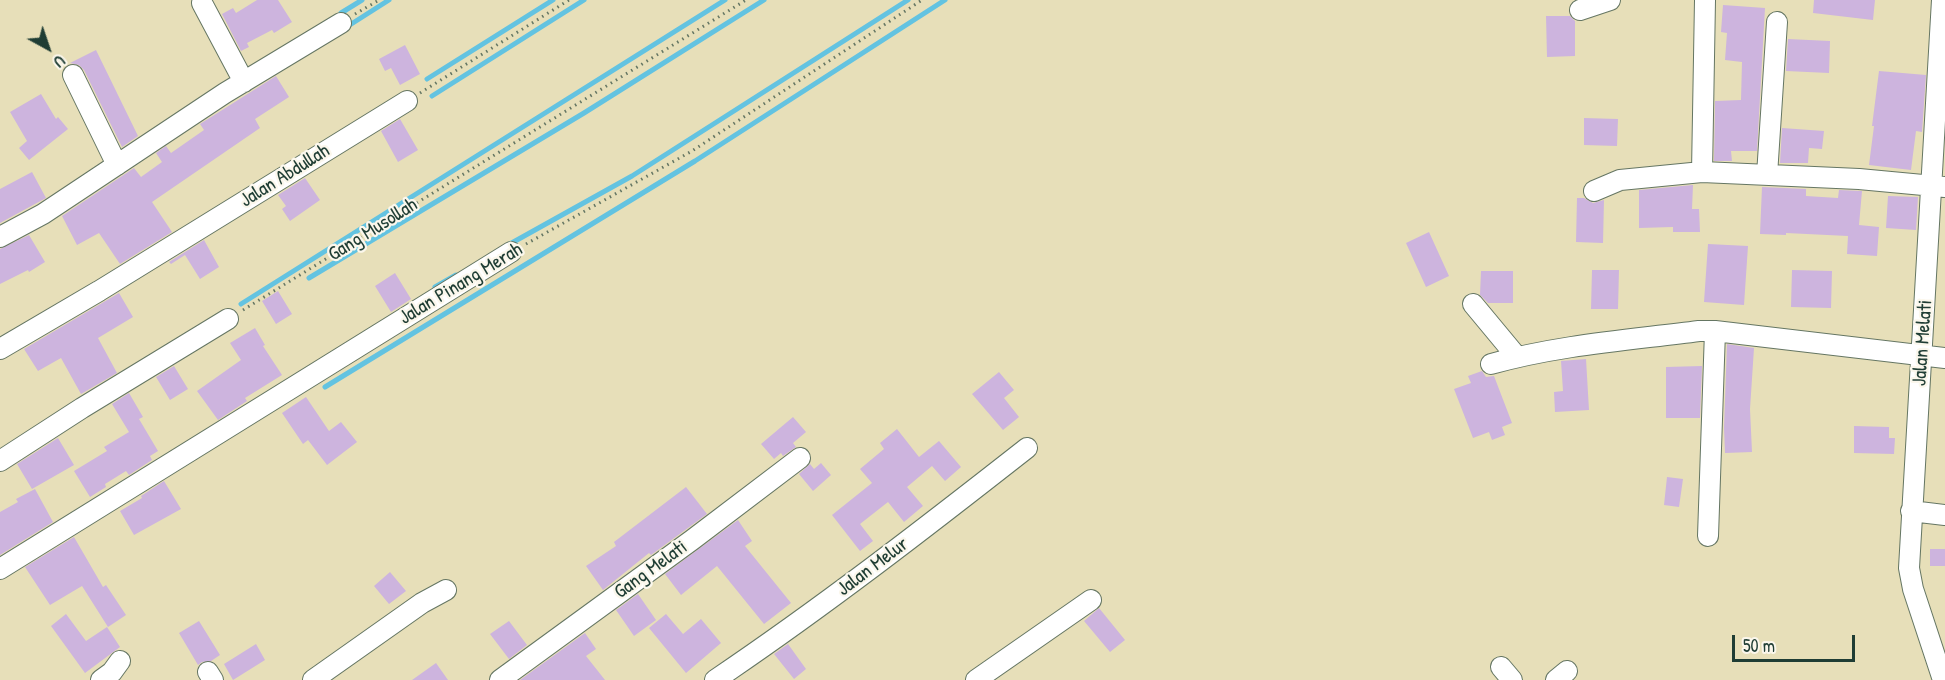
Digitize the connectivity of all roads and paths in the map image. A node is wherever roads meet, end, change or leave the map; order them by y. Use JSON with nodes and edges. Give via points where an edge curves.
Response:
{"nodes":[{"id":1,"x":379,"y":0,"type":"edge"},
{"id":2,"x":569,"y":0,"type":"edge"},
{"id":3,"x":746,"y":0,"type":"edge"},
{"id":4,"x":922,"y":0,"type":"edge"},
{"id":5,"x":1610,"y":0,"type":"edge"},
{"id":6,"x":1705,"y":0,"type":"edge"},
{"id":7,"x":1942,"y":0,"type":"edge"},
{"id":8,"x":202,"y":3,"type":"dead end"},
{"id":9,"x":1580,"y":10,"type":"dead end"},
{"id":10,"x":1776,"y":21,"type":"dead end"},
{"id":11,"x":341,"y":23,"type":"joint"},
{"id":12,"x":1943,"y":32,"type":"edge"},
{"id":13,"x":73,"y":75,"type":"dead end"},
{"id":14,"x":244,"y":82,"type":"junction"},
{"id":15,"x":407,"y":101,"type":"joint"},
{"id":16,"x":117,"y":165,"type":"junction"},
{"id":17,"x":1702,"y":172,"type":"junction"},
{"id":18,"x":1767,"y":175,"type":"junction"},
{"id":19,"x":1939,"y":186,"type":"edge"},
{"id":20,"x":1594,"y":191,"type":"dead end"},
{"id":21,"x":1,"y":235,"type":"edge"},
{"id":22,"x":511,"y":252,"type":"joint"},
{"id":23,"x":1473,"y":304,"type":"dead end"},
{"id":24,"x":228,"y":319,"type":"joint"},
{"id":25,"x":1715,"y":331,"type":"junction"},
{"id":26,"x":0,"y":349,"type":"edge"},
{"id":27,"x":1922,"y":355,"type":"junction"},
{"id":28,"x":1517,"y":357,"type":"junction"},
{"id":29,"x":1945,"y":358,"type":"edge"},
{"id":30,"x":1491,"y":364,"type":"dead end"},
{"id":31,"x":1027,"y":448,"type":"dead end"},
{"id":32,"x":800,"y":458,"type":"dead end"},
{"id":33,"x":0,"y":461,"type":"edge"},
{"id":34,"x":1911,"y":511,"type":"junction"},
{"id":35,"x":1945,"y":515,"type":"edge"},
{"id":36,"x":1708,"y":537,"type":"dead end"},
{"id":37,"x":0,"y":569,"type":"edge"},
{"id":38,"x":446,"y":590,"type":"dead end"},
{"id":39,"x":1091,"y":600,"type":"dead end"},
{"id":40,"x":120,"y":661,"type":"dead end"},
{"id":41,"x":101,"y":680,"type":"edge"},
{"id":42,"x":313,"y":680,"type":"edge"},
{"id":43,"x":500,"y":680,"type":"edge"},
{"id":44,"x":716,"y":680,"type":"edge"},
{"id":45,"x":976,"y":680,"type":"edge"},
{"id":46,"x":1943,"y":680,"type":"edge"}],
"edges":[{"from":1,"to":11,"type":"path"},
{"from":2,"to":15,"type":"path"},
{"from":3,"to":24,"type":"path","name":"Gang Musollah"},
{"from":4,"to":22,"type":"path","name":"Jalan Pinang Merah","via":[[692,151]]},
{"from":5,"to":9,"type":"street"},
{"from":6,"to":17,"type":"street"},
{"from":7,"to":12,"type":"street","name":"Jalan Melati"},
{"from":8,"to":14,"type":"street"},
{"from":10,"to":18,"type":"street"},
{"from":11,"to":14,"type":"street"},
{"from":12,"to":19,"type":"street","name":"Jalan Melati"},
{"from":13,"to":16,"type":"street"},
{"from":14,"to":16,"type":"street"},
{"from":15,"to":26,"type":"street","name":"Jalan Abdullah"},
{"from":16,"to":21,"type":"street","via":[[43,214]]},
{"from":17,"to":18,"type":"street"},
{"from":17,"to":20,"type":"street","via":[[1620,180]]},
{"from":18,"to":19,"type":"street"},
{"from":19,"to":27,"type":"street","name":"Jalan Melati"},
{"from":22,"to":37,"type":"street","name":"Jalan Pinang Merah"},
{"from":23,"to":28,"type":"street"},
{"from":24,"to":33,"type":"street"},
{"from":25,"to":27,"type":"street"},
{"from":25,"to":28,"type":"street"},
{"from":25,"to":36,"type":"street"},
{"from":27,"to":29,"type":"street"},
{"from":27,"to":34,"type":"street","name":"Jalan Melati"},
{"from":28,"to":30,"type":"street"},
{"from":31,"to":44,"type":"street","name":"Jalan Melur","via":[[857,580]]},
{"from":32,"to":43,"type":"street","name":"Gang Melati"},
{"from":34,"to":35,"type":"street"},
{"from":34,"to":46,"type":"street","name":"Jalan Melati","via":[[1909,568]]},
{"from":38,"to":42,"type":"street"},
{"from":39,"to":45,"type":"street"},
{"from":40,"to":41,"type":"street"}]}
